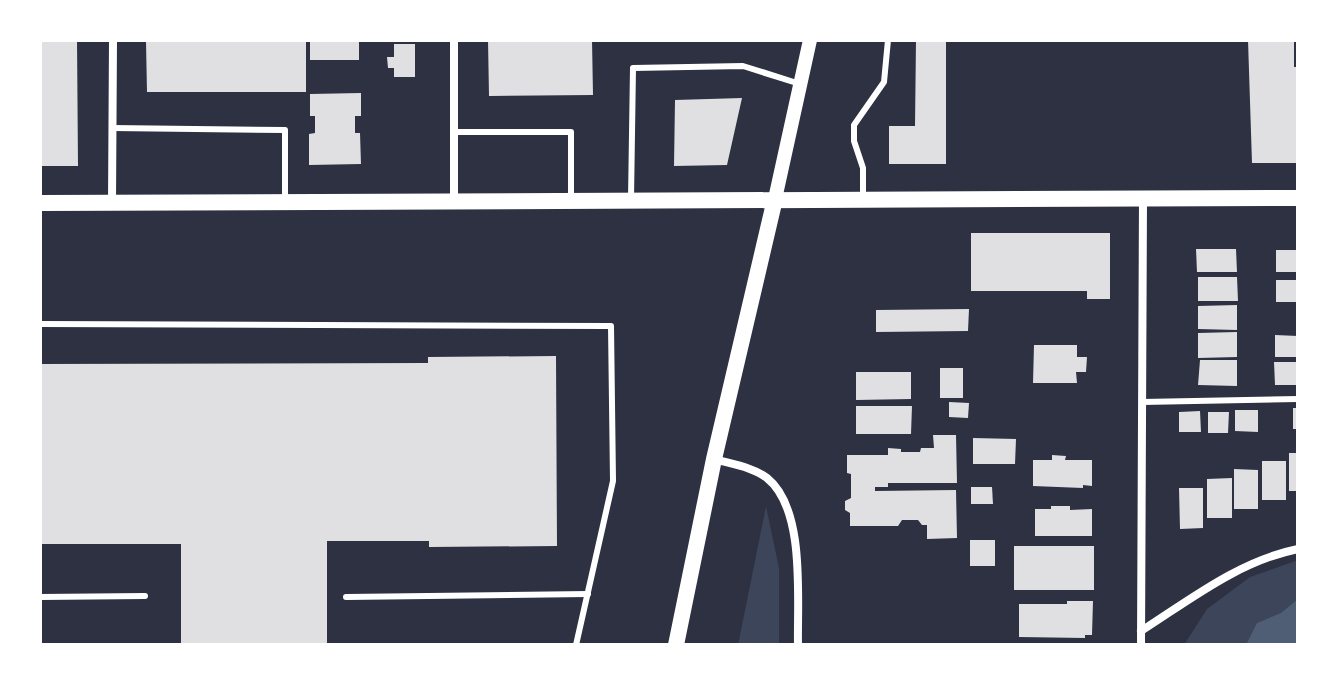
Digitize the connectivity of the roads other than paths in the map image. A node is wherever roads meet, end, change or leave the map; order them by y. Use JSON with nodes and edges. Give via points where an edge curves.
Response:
{"nodes":[{"id":1,"x":113,"y":40,"type":"edge"},
{"id":2,"x":454,"y":40,"type":"edge"},
{"id":3,"x":810,"y":40,"type":"edge"},
{"id":4,"x":888,"y":40,"type":"edge"},
{"id":5,"x":801,"y":85,"type":"junction"},
{"id":6,"x":112,"y":128,"type":"junction"},
{"id":7,"x":454,"y":132,"type":"junction"},
{"id":8,"x":863,"y":198,"type":"junction"},
{"id":9,"x":1143,"y":198,"type":"junction"},
{"id":10,"x":1298,"y":198,"type":"edge"},
{"id":11,"x":571,"y":199,"type":"junction"},
{"id":12,"x":631,"y":199,"type":"junction"},
{"id":13,"x":775,"y":199,"type":"junction"},
{"id":14,"x":454,"y":200,"type":"junction"},
{"id":15,"x":285,"y":201,"type":"junction"},
{"id":16,"x":112,"y":202,"type":"junction"},
{"id":17,"x":40,"y":203,"type":"edge"},
{"id":18,"x":40,"y":324,"type":"edge"},
{"id":19,"x":1298,"y":399,"type":"edge"},
{"id":20,"x":1142,"y":402,"type":"junction"},
{"id":21,"x":714,"y":459,"type":"junction"},
{"id":22,"x":1298,"y":549,"type":"edge"},
{"id":23,"x":588,"y":594,"type":"junction"},
{"id":24,"x":145,"y":596,"type":"dead end"},
{"id":25,"x":40,"y":597,"type":"edge"},
{"id":26,"x":346,"y":597,"type":"dead end"},
{"id":27,"x":1141,"y":631,"type":"junction"},
{"id":28,"x":576,"y":645,"type":"edge"},
{"id":29,"x":676,"y":645,"type":"edge"},
{"id":30,"x":798,"y":645,"type":"edge"},
{"id":31,"x":1141,"y":645,"type":"edge"}],
"edges":[{"from":1,"to":6,"type":"street"},
{"from":2,"to":7,"type":"street"},
{"from":3,"to":5,"type":"street"},
{"from":4,"to":8,"type":"lane","via":[[884,82],[854,125]]},
{"from":5,"to":12,"type":"lane","via":[[743,66],[633,68]]},
{"from":5,"to":13,"type":"street"},
{"from":6,"to":15,"type":"lane","via":[[285,130]]},
{"from":6,"to":16,"type":"street"},
{"from":7,"to":11,"type":"lane","via":[[571,132]]},
{"from":7,"to":14,"type":"street"},
{"from":8,"to":9,"type":"main road"},
{"from":8,"to":13,"type":"main road"},
{"from":9,"to":10,"type":"main road"},
{"from":9,"to":20,"type":"street"},
{"from":11,"to":12,"type":"main road"},
{"from":11,"to":14,"type":"main road"},
{"from":12,"to":13,"type":"main road"},
{"from":13,"to":21,"type":"main road"},
{"from":14,"to":15,"type":"main road"},
{"from":15,"to":16,"type":"main road"},
{"from":16,"to":17,"type":"main road"},
{"from":18,"to":23,"type":"lane","via":[[611,326],[613,481]]},
{"from":19,"to":20,"type":"lane"},
{"from":20,"to":27,"type":"street"},
{"from":21,"to":29,"type":"main road"},
{"from":21,"to":30,"type":"street","via":[[765,476],[787,507],[796,554]]},
{"from":22,"to":27,"type":"street","via":[[1228,575]]},
{"from":23,"to":26,"type":"lane"},
{"from":23,"to":28,"type":"lane"},
{"from":24,"to":25,"type":"lane"},
{"from":27,"to":31,"type":"street"}]}
